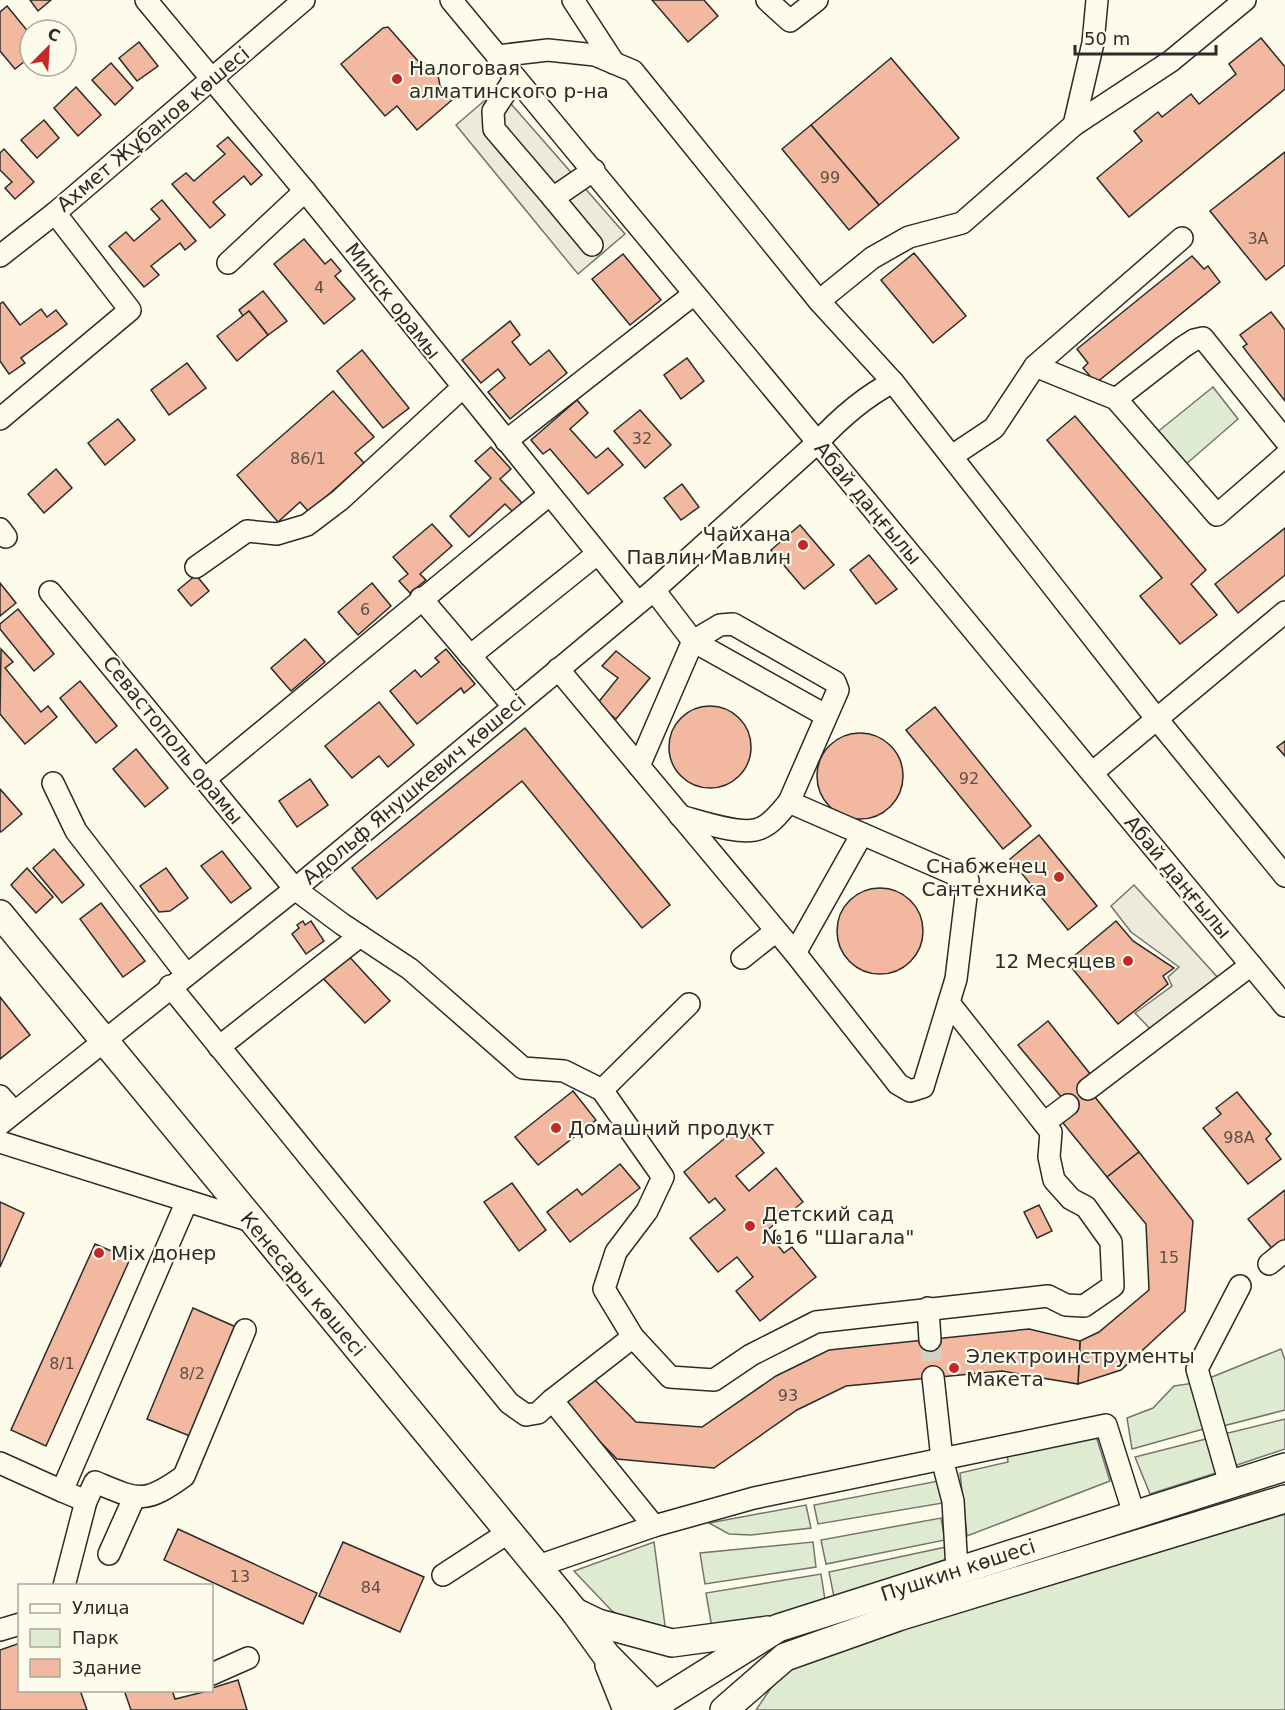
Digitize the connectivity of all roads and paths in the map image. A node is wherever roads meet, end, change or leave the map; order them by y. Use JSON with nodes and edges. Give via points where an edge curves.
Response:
{"nodes":[{"id":1,"x":146,"y":0,"type":"edge"},
{"id":2,"x":304,"y":0,"type":"edge"},
{"id":3,"x":451,"y":0,"type":"edge"},
{"id":4,"x":573,"y":0,"type":"edge"},
{"id":5,"x":767,"y":0,"type":"edge"},
{"id":6,"x":817,"y":0,"type":"edge"},
{"id":7,"x":1097,"y":0,"type":"edge"},
{"id":8,"x":1245,"y":0,"type":"edge"},
{"id":9,"x":497,"y":56,"type":"junction"},
{"id":10,"x":614,"y":63,"type":"junction"},
{"id":11,"x":515,"y":78,"type":"junction"},
{"id":12,"x":214,"y":79,"type":"junction"},
{"id":13,"x":1074,"y":124,"type":"junction"},
{"id":14,"x":594,"y":171,"type":"junction"},
{"id":15,"x":305,"y":191,"type":"junction"},
{"id":16,"x":553,"y":198,"type":"junction"},
{"id":17,"x":55,"y":213,"type":"junction"},
{"id":18,"x":1182,"y":238,"type":"dead end"},
{"id":19,"x":592,"y":245,"type":"dead end"},
{"id":20,"x":0,"y":256,"type":"edge"},
{"id":21,"x":228,"y":263,"type":"dead end"},
{"id":22,"x":694,"y":294,"type":"junction"},
{"id":23,"x":819,"y":301,"type":"junction"},
{"id":24,"x":1035,"y":366,"type":"junction"},
{"id":25,"x":893,"y":382,"type":"junction"},
{"id":26,"x":462,"y":388,"type":"junction"},
{"id":27,"x":1116,"y":399,"type":"junction"},
{"id":28,"x":0,"y":419,"type":"edge"},
{"id":29,"x":1285,"y":440,"type":"edge"},
{"id":30,"x":506,"y":441,"type":"junction"},
{"id":31,"x":817,"y":442,"type":"junction"},
{"id":32,"x":952,"y":456,"type":"junction"},
{"id":33,"x":1285,"y":456,"type":"edge"},
{"id":34,"x":549,"y":495,"type":"junction"},
{"id":35,"x":597,"y":554,"type":"junction"},
{"id":36,"x":196,"y":567,"type":"dead end"},
{"id":37,"x":50,"y":592,"type":"dead end"},
{"id":38,"x":646,"y":597,"type":"junction"},
{"id":39,"x":421,"y":598,"type":"junction"},
{"id":40,"x":1285,"y":612,"type":"edge"},
{"id":41,"x":693,"y":640,"type":"junction"},
{"id":42,"x":470,"y":656,"type":"junction"},
{"id":43,"x":558,"y":669,"type":"junction"},
{"id":44,"x":513,"y":706,"type":"junction"},
{"id":45,"x":825,"y":715,"type":"junction"},
{"id":46,"x":1156,"y":718,"type":"junction"},
{"id":47,"x":639,"y":766,"type":"junction"},
{"id":48,"x":1092,"y":773,"type":"junction"},
{"id":49,"x":205,"y":778,"type":"junction"},
{"id":50,"x":53,"y":783,"type":"dead end"},
{"id":51,"x":789,"y":802,"type":"junction"},
{"id":52,"x":680,"y":816,"type":"junction"},
{"id":53,"x":862,"y":834,"type":"junction"},
{"id":54,"x":1285,"y":876,"type":"edge"},
{"id":55,"x":295,"y":889,"type":"junction"},
{"id":56,"x":0,"y":914,"type":"edge"},
{"id":57,"x":776,"y":931,"type":"junction"},
{"id":58,"x":360,"y":936,"type":"junction"},
{"id":59,"x":795,"y":953,"type":"junction"},
{"id":60,"x":741,"y":958,"type":"dead end"},
{"id":61,"x":1251,"y":965,"type":"junction"},
{"id":62,"x":178,"y":980,"type":"junction"},
{"id":63,"x":949,"y":1003,"type":"junction"},
{"id":64,"x":690,"y":1004,"type":"dead end"},
{"id":65,"x":1285,"y":1006,"type":"edge"},
{"id":66,"x":103,"y":1040,"type":"junction"},
{"id":67,"x":219,"y":1047,"type":"junction"},
{"id":68,"x":1088,"y":1089,"type":"dead end"},
{"id":69,"x":602,"y":1090,"type":"junction"},
{"id":70,"x":0,"y":1096,"type":"edge"},
{"id":71,"x":1068,"y":1105,"type":"dead end"},
{"id":72,"x":7,"y":1118,"type":"edge"},
{"id":73,"x":1044,"y":1123,"type":"junction"},
{"id":74,"x":0,"y":1142,"type":"edge"},
{"id":75,"x":187,"y":1201,"type":"junction"},
{"id":76,"x":251,"y":1221,"type":"junction"},
{"id":77,"x":1240,"y":1286,"type":"dead end"},
{"id":78,"x":928,"y":1308,"type":"junction"},
{"id":79,"x":245,"y":1330,"type":"dead end"},
{"id":80,"x":633,"y":1337,"type":"junction"},
{"id":81,"x":930,"y":1340,"type":"tunnel mouth"},
{"id":82,"x":933,"y":1377,"type":"tunnel mouth"},
{"id":83,"x":552,"y":1400,"type":"junction"},
{"id":84,"x":942,"y":1459,"type":"junction"},
{"id":85,"x":0,"y":1463,"type":"edge"},
{"id":86,"x":1285,"y":1467,"type":"edge"},
{"id":87,"x":1230,"y":1484,"type":"junction"},
{"id":88,"x":62,"y":1491,"type":"junction"},
{"id":89,"x":134,"y":1498,"type":"junction"},
{"id":90,"x":1285,"y":1498,"type":"edge"},
{"id":91,"x":86,"y":1501,"type":"junction"},
{"id":92,"x":1134,"y":1514,"type":"junction"},
{"id":93,"x":654,"y":1527,"type":"junction"},
{"id":94,"x":509,"y":1532,"type":"junction"},
{"id":95,"x":109,"y":1554,"type":"dead end"},
{"id":96,"x":538,"y":1566,"type":"junction"},
{"id":97,"x":957,"y":1570,"type":"junction"},
{"id":98,"x":443,"y":1575,"type":"dead end"},
{"id":99,"x":65,"y":1584,"type":"edge"},
{"id":100,"x":575,"y":1612,"type":"junction"},
{"id":101,"x":18,"y":1625,"type":"edge"},
{"id":102,"x":778,"y":1628,"type":"junction"},
{"id":103,"x":0,"y":1630,"type":"edge"},
{"id":104,"x":606,"y":1655,"type":"junction"},
{"id":105,"x":785,"y":1657,"type":"junction"},
{"id":106,"x":248,"y":1658,"type":"dead end"},
{"id":107,"x":213,"y":1674,"type":"edge"},
{"id":108,"x":654,"y":1708,"type":"edge"},
{"id":109,"x":627,"y":1710,"type":"edge"},
{"id":110,"x":723,"y":1710,"type":"edge"},
{"id":111,"x":748,"y":1710,"type":"edge"}],
"edges":[{"from":1,"to":12,"type":"street","name":"Минск орамы"},
{"from":2,"to":12,"type":"street","name":"Ахмет Жұбанов көшесі"},
{"from":3,"to":9,"type":"street","name":"Абай даңғылы"},
{"from":4,"to":10,"type":"street"},
{"from":5,"to":6,"type":"street","via":[[789,21]]},
{"from":7,"to":13,"type":"street","via":[[1093,43]]},
{"from":8,"to":13,"type":"street","via":[[1171,61]]},
{"from":9,"to":10,"type":"street","via":[[548,50],[595,55]]},
{"from":9,"to":11,"type":"street","name":"Абай даңғылы"},
{"from":10,"to":23,"type":"street","via":[[633,71]]},
{"from":11,"to":14,"type":"street","name":"Абай даңғылы"},
{"from":11,"to":16,"type":"street","via":[[493,111],[494,129]]},
{"from":12,"to":15,"type":"street","name":"Минск орамы"},
{"from":12,"to":17,"type":"street","name":"Ахмет Жұбанов көшесі"},
{"from":13,"to":23,"type":"street","via":[[962,223],[909,237],[872,258]]},
{"from":14,"to":16,"type":"street"},
{"from":14,"to":22,"type":"street","name":"Абай даңғылы"},
{"from":15,"to":21,"type":"street"},
{"from":15,"to":26,"type":"street","name":"Минск орамы"},
{"from":16,"to":19,"type":"street"},
{"from":17,"to":20,"type":"street","name":"Ахмет Жұбанов көшесі"},
{"from":17,"to":28,"type":"street","via":[[130,310]]},
{"from":18,"to":24,"type":"street"},
{"from":22,"to":30,"type":"street"},
{"from":22,"to":31,"type":"street","name":"Абай даңғылы"},
{"from":23,"to":25,"type":"street"},
{"from":24,"to":27,"type":"street"},
{"from":24,"to":32,"type":"street","via":[[994,428]]},
{"from":25,"to":31,"type":"street","name":"Адольф Янушкевич көшесі","via":[[867,396]]},
{"from":25,"to":32,"type":"street"},
{"from":26,"to":30,"type":"street","name":"Минск орамы"},
{"from":26,"to":36,"type":"street","via":[[340,500],[307,525],[277,534],[247,531]]},
{"from":27,"to":29,"type":"street","via":[[1183,347],[1203,338]]},
{"from":27,"to":33,"type":"street","via":[[1217,515]]},
{"from":30,"to":34,"type":"street","name":"Минск орамы"},
{"from":31,"to":38,"type":"street","name":"Адольф Янушкевич көшесі"},
{"from":31,"to":48,"type":"street","name":"Абай даңғылы"},
{"from":32,"to":46,"type":"street"},
{"from":34,"to":35,"type":"street","name":"Минск орамы"},
{"from":34,"to":39,"type":"street"},
{"from":35,"to":38,"type":"street","name":"Минск орамы"},
{"from":35,"to":42,"type":"street"},
{"from":37,"to":49,"type":"street","name":"Севастополь орамы"},
{"from":38,"to":41,"type":"street","name":"Минск орамы"},
{"from":38,"to":43,"type":"street","name":"Адольф Янушкевич көшесі"},
{"from":39,"to":42,"type":"street"},
{"from":39,"to":49,"type":"street"},
{"from":40,"to":46,"type":"street"},
{"from":41,"to":45,"type":"street"},
{"from":41,"to":45,"type":"street","via":[[720,625],[733,624],[834,682],[838,690]]},
{"from":41,"to":47,"type":"street"},
{"from":42,"to":44,"type":"street"},
{"from":43,"to":44,"type":"street","name":"Адольф Янушкевич көшесі"},
{"from":43,"to":47,"type":"street"},
{"from":44,"to":55,"type":"street","name":"Адольф Янушкевич көшесі"},
{"from":45,"to":51,"type":"street"},
{"from":46,"to":48,"type":"street"},
{"from":46,"to":54,"type":"street"},
{"from":47,"to":52,"type":"street"},
{"from":48,"to":61,"type":"street","name":"Абай даңғылы"},
{"from":49,"to":55,"type":"street","name":"Севастополь орамы"},
{"from":50,"to":62,"type":"street","via":[[76,831]]},
{"from":51,"to":52,"type":"street","via":[[758,830],[739,831]]},
{"from":51,"to":53,"type":"street"},
{"from":52,"to":57,"type":"street"},
{"from":53,"to":59,"type":"street"},
{"from":53,"to":63,"type":"street","via":[[968,880],[956,979]]},
{"from":55,"to":58,"type":"street","name":"Севастополь орамы"},
{"from":55,"to":62,"type":"street","name":"Адольф Янушкевич көшесі"},
{"from":56,"to":66,"type":"main road","name":"Кенесары көшесі"},
{"from":57,"to":59,"type":"street"},
{"from":57,"to":60,"type":"street"},
{"from":58,"to":67,"type":"street"},
{"from":58,"to":69,"type":"street","name":"Севастополь орамы","via":[[410,969],[523,1068],[564,1071]]},
{"from":59,"to":63,"type":"street","via":[[898,1084],[910,1091],[923,1087]]},
{"from":61,"to":65,"type":"street","name":"Абай даңғылы"},
{"from":61,"to":68,"type":"street"},
{"from":62,"to":66,"type":"street","name":"Адольф Янушкевич көшесі"},
{"from":62,"to":67,"type":"street"},
{"from":63,"to":73,"type":"street"},
{"from":64,"to":69,"type":"street"},
{"from":66,"to":72,"type":"street","name":"Адольф Янушкевич көшесі"},
{"from":66,"to":76,"type":"main road","name":"Кенесары көшесі"},
{"from":67,"to":83,"type":"street","via":[[509,1403],[526,1415],[538,1413]]},
{"from":69,"to":80,"type":"street","via":[[663,1177],[647,1211],[616,1252],[604,1289]]},
{"from":70,"to":72,"type":"street"},
{"from":71,"to":73,"type":"street"},
{"from":73,"to":78,"type":"street","via":[[1050,1132],[1049,1157],[1054,1180],[1071,1199],[1086,1207],[1111,1242],[1113,1286],[1084,1306],[1066,1305],[1048,1296]]},
{"from":74,"to":75,"type":"street"},
{"from":75,"to":76,"type":"street"},
{"from":75,"to":88,"type":"street"},
{"from":76,"to":94,"type":"main road","name":"Кенесары көшесі"},
{"from":77,"to":87,"type":"street","via":[[1197,1369]]},
{"from":78,"to":80,"type":"street","via":[[816,1322],[751,1355],[714,1380],[670,1377]]},
{"from":78,"to":81,"type":"street"},
{"from":79,"to":89,"type":"street","via":[[184,1476],[157,1492]]},
{"from":80,"to":83,"type":"street"},
{"from":82,"to":84,"type":"street"},
{"from":83,"to":93,"type":"street"},
{"from":84,"to":92,"type":"street","via":[[1106,1425]]},
{"from":84,"to":93,"type":"street","via":[[754,1498]]},
{"from":84,"to":97,"type":"street","via":[[953,1501]]},
{"from":85,"to":88,"type":"street"},
{"from":86,"to":87,"type":"main road","name":"Пушкин көшесі"},
{"from":87,"to":92,"type":"main road","name":"Пушкин көшесі"},
{"from":88,"to":91,"type":"street"},
{"from":89,"to":91,"type":"street","via":[[95,1482]]},
{"from":89,"to":95,"type":"street"},
{"from":90,"to":105,"type":"main road","name":"Пушкин көшесі","via":[[898,1617]]},
{"from":91,"to":99,"type":"street"},
{"from":92,"to":97,"type":"main road","name":"Пушкин көшесі"},
{"from":93,"to":96,"type":"street"},
{"from":94,"to":96,"type":"main road","name":"Кенесары көшесі"},
{"from":94,"to":98,"type":"street"},
{"from":96,"to":100,"type":"main road","name":"Кенесары көшесі"},
{"from":97,"to":102,"type":"main road","name":"Пушкин көшесі"},
{"from":100,"to":102,"type":"main road","via":[[598,1623],[672,1643]]},
{"from":100,"to":104,"type":"main road","name":"Кенесары көшесі"},
{"from":101,"to":103,"type":"street"},
{"from":102,"to":108,"type":"main road","name":"Пушкин көшесі"},
{"from":104,"to":108,"type":"main road","name":"Кенесары көшесі"},
{"from":104,"to":109,"type":"main road","name":"Кенесары көшесі"},
{"from":105,"to":110,"type":"main road","name":"Пушкин көшесі"},
{"from":105,"to":111,"type":"main road"},
{"from":106,"to":107,"type":"street"}]}
